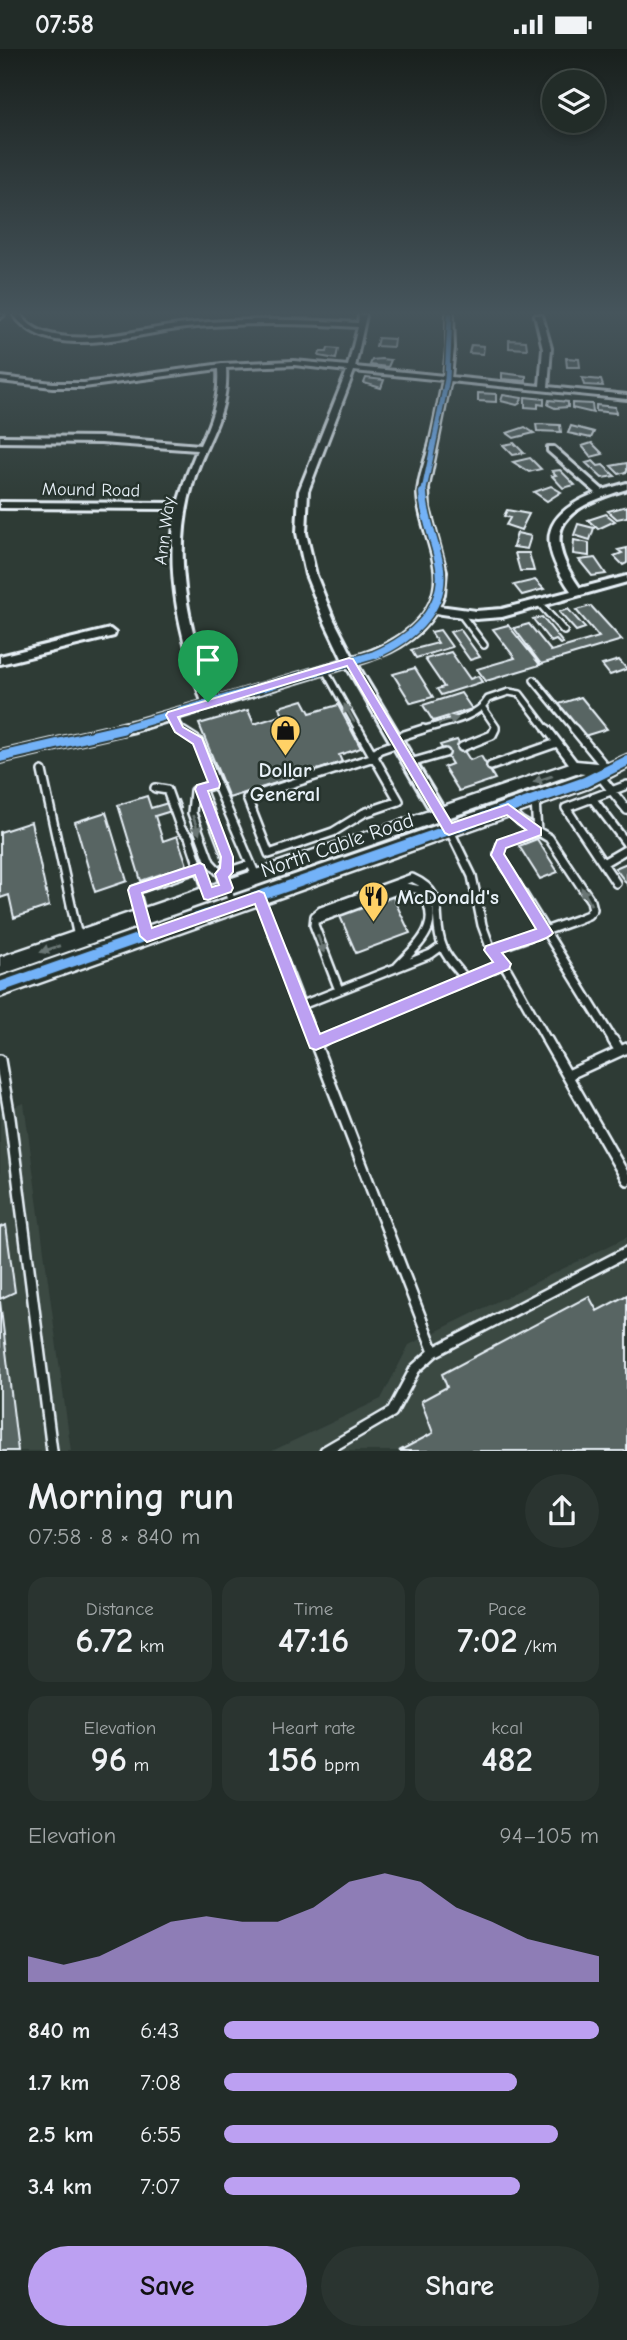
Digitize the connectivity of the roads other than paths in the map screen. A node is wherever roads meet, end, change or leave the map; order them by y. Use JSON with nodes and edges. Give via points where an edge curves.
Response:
{"nodes":[{"id":1,"x":13,"y":380,"type":"edge"},
{"id":2,"x":117,"y":380,"type":"edge"},
{"id":3,"x":224,"y":380,"type":"edge"},
{"id":4,"x":344,"y":380,"type":"edge"},
{"id":5,"x":448,"y":380,"type":"edge"},
{"id":6,"x":468,"y":380,"type":"edge"},
{"id":7,"x":545,"y":380,"type":"edge"},
{"id":8,"x":544,"y":390,"type":"junction"},
{"id":9,"x":627,"y":397,"type":"edge"},
{"id":10,"x":0,"y":439,"type":"edge"},
{"id":11,"x":203,"y":448,"type":"junction"},
{"id":12,"x":551,"y":449,"type":"dead end"},
{"id":13,"x":627,"y":486,"type":"edge"},
{"id":14,"x":600,"y":493,"type":"junction"},
{"id":15,"x":0,"y":505,"type":"edge"},
{"id":16,"x":181,"y":506,"type":"junction"},
{"id":17,"x":627,"y":579,"type":"edge"},
{"id":18,"x":578,"y":593,"type":"junction"},
{"id":19,"x":540,"y":604,"type":"junction"},
{"id":20,"x":432,"y":609,"type":"junction"},
{"id":21,"x":460,"y":613,"type":"junction"},
{"id":22,"x":564,"y":631,"type":"dead end"},
{"id":23,"x":110,"y":633,"type":"dead end"},
{"id":24,"x":484,"y":645,"type":"dead end"},
{"id":25,"x":0,"y":660,"type":"edge"},
{"id":26,"x":349,"y":662,"type":"junction"},
{"id":27,"x":325,"y":670,"type":"junction"},
{"id":28,"x":534,"y":680,"type":"dead end"},
{"id":29,"x":208,"y":702,"type":"junction"},
{"id":30,"x":483,"y":708,"type":"junction"},
{"id":31,"x":172,"y":715,"type":"junction"},
{"id":32,"x":397,"y":740,"type":"junction"},
{"id":33,"x":556,"y":743,"type":"junction"},
{"id":34,"x":462,"y":747,"type":"dead end"},
{"id":35,"x":445,"y":753,"type":"dead end"},
{"id":36,"x":0,"y":757,"type":"edge"},
{"id":37,"x":374,"y":757,"type":"junction"},
{"id":38,"x":627,"y":761,"type":"edge"},
{"id":39,"x":410,"y":763,"type":"junction"},
{"id":40,"x":491,"y":766,"type":"dead end"},
{"id":41,"x":576,"y":767,"type":"junction"},
{"id":42,"x":42,"y":771,"type":"dead end"},
{"id":43,"x":604,"y":773,"type":"junction"},
{"id":44,"x":215,"y":784,"type":"junction"},
{"id":45,"x":627,"y":785,"type":"edge"},
{"id":46,"x":155,"y":788,"type":"dead end"},
{"id":47,"x":201,"y":789,"type":"junction"},
{"id":48,"x":612,"y":790,"type":"junction"},
{"id":49,"x":592,"y":798,"type":"junction"},
{"id":50,"x":535,"y":800,"type":"junction"},
{"id":51,"x":508,"y":809,"type":"junction"},
{"id":52,"x":627,"y":810,"type":"edge"},
{"id":53,"x":445,"y":822,"type":"junction"},
{"id":54,"x":333,"y":832,"type":"junction"},
{"id":55,"x":537,"y":832,"type":"junction"},
{"id":56,"x":627,"y":844,"type":"edge"},
{"id":57,"x":341,"y":849,"type":"junction"},
{"id":58,"x":627,"y":849,"type":"edge"},
{"id":59,"x":603,"y":863,"type":"junction"},
{"id":60,"x":200,"y":869,"type":"junction"},
{"id":61,"x":254,"y":871,"type":"junction"},
{"id":62,"x":225,"y":878,"type":"junction"},
{"id":63,"x":616,"y":883,"type":"dead end"},
{"id":64,"x":208,"y":894,"type":"junction"},
{"id":65,"x":259,"y":897,"type":"junction"},
{"id":66,"x":233,"y":906,"type":"junction"},
{"id":67,"x":215,"y":912,"type":"junction"},
{"id":68,"x":142,"y":917,"type":"junction"},
{"id":69,"x":314,"y":920,"type":"junction"},
{"id":70,"x":546,"y":933,"type":"junction"},
{"id":71,"x":147,"y":936,"type":"junction"},
{"id":72,"x":79,"y":939,"type":"junction"},
{"id":73,"x":442,"y":946,"type":"junction"},
{"id":74,"x":491,"y":950,"type":"junction"},
{"id":75,"x":83,"y":958,"type":"junction"},
{"id":76,"x":504,"y":964,"type":"junction"},
{"id":77,"x":0,"y":966,"type":"edge"},
{"id":78,"x":396,"y":968,"type":"junction"},
{"id":79,"x":466,"y":979,"type":"junction"},
{"id":80,"x":0,"y":987,"type":"edge"},
{"id":81,"x":339,"y":990,"type":"junction"},
{"id":82,"x":302,"y":1005,"type":"junction"},
{"id":83,"x":316,"y":1043,"type":"junction"},
{"id":84,"x":623,"y":1050,"type":"edge"},
{"id":85,"x":0,"y":1060,"type":"edge"},
{"id":86,"x":568,"y":1075,"type":"junction"},
{"id":87,"x":10,"y":1118,"type":"junction"},
{"id":88,"x":0,"y":1122,"type":"edge"},
{"id":89,"x":627,"y":1180,"type":"edge"},
{"id":90,"x":627,"y":1252,"type":"edge"},
{"id":91,"x":434,"y":1352,"type":"junction"},
{"id":92,"x":52,"y":1451,"type":"edge"},
{"id":93,"x":325,"y":1451,"type":"edge"}],
"edges":[{"from":1,"to":2,"type":"street","via":[[84,385]]},
{"from":3,"to":11,"type":"street","name":"Ann Way","via":[[221,407]]},
{"from":4,"to":26,"type":"street","via":[[302,493],[300,531],[314,585]]},
{"from":5,"to":20,"type":"street","via":[[423,492],[425,521],[442,573],[439,597]]},
{"from":6,"to":8,"type":"street"},
{"from":7,"to":8,"type":"street"},
{"from":8,"to":9,"type":"street"},
{"from":10,"to":11,"type":"street"},
{"from":11,"to":16,"type":"street","name":"Ann Way"},
{"from":12,"to":14,"type":"street"},
{"from":13,"to":14,"type":"street"},
{"from":14,"to":18,"type":"street","via":[[569,510],[554,533],[557,565]]},
{"from":15,"to":16,"type":"street","name":"Mound Road"},
{"from":16,"to":29,"type":"street","name":"Ann Way","via":[[177,583],[188,643]]},
{"from":17,"to":18,"type":"street"},
{"from":18,"to":19,"type":"street"},
{"from":19,"to":21,"type":"street","via":[[502,614]]},
{"from":19,"to":22,"type":"lane"},
{"from":20,"to":21,"type":"street"},
{"from":20,"to":26,"type":"street","via":[[392,646]]},
{"from":21,"to":24,"type":"lane"},
{"from":23,"to":25,"type":"street"},
{"from":26,"to":27,"type":"street"},
{"from":26,"to":32,"type":"street"},
{"from":27,"to":29,"type":"street"},
{"from":37,"to":27,"type":"lane","one_way":true},
{"from":28,"to":43,"type":"lane"},
{"from":29,"to":31,"type":"street"},
{"from":32,"to":30,"type":"lane","one_way":true},
{"from":30,"to":33,"type":"lane","via":[[488,699],[509,692],[520,694]]},
{"from":30,"to":34,"type":"lane","via":[[496,727],[492,735]]},
{"from":31,"to":36,"type":"street"},
{"from":31,"to":44,"type":"lane","via":[[179,729],[198,741]]},
{"from":32,"to":37,"type":"lane"},
{"from":32,"to":39,"type":"street"},
{"from":33,"to":40,"type":"lane"},
{"from":33,"to":41,"type":"lane"},
{"from":35,"to":39,"type":"lane"},
{"from":37,"to":54,"type":"lane","via":[[399,801]]},
{"from":37,"to":54,"type":"lane","via":[[247,798],[269,854]]},
{"from":38,"to":43,"type":"street","name":"North Cable Road"},
{"from":39,"to":53,"type":"street"},
{"from":41,"to":43,"type":"street","name":"North Cable Road"},
{"from":41,"to":53,"type":"street","name":"North Cable Road","one_way":true},
{"from":42,"to":72,"type":"lane"},
{"from":43,"to":48,"type":"lane"},
{"from":43,"to":50,"type":"street","name":"North Cable Road"},
{"from":44,"to":47,"type":"lane"},
{"from":44,"to":61,"type":"lane"},
{"from":45,"to":48,"type":"lane"},
{"from":46,"to":60,"type":"lane","via":[[167,790]]},
{"from":47,"to":62,"type":"lane","via":[[227,857]]},
{"from":47,"to":62,"type":"lane","one_way":true,"via":[[194,791],[192,813],[210,862]]},
{"from":48,"to":49,"type":"lane"},
{"from":48,"to":52,"type":"lane"},
{"from":49,"to":56,"type":"lane"},
{"from":49,"to":59,"type":"lane","via":[[566,808]]},
{"from":50,"to":51,"type":"street","name":"North Cable Road"},
{"from":50,"to":55,"type":"lane"},
{"from":51,"to":53,"type":"street","name":"North Cable Road"},
{"from":51,"to":55,"type":"lane"},
{"from":53,"to":57,"type":"street","name":"North Cable Road"},
{"from":53,"to":65,"type":"street","name":"North Cable Road"},
{"from":53,"to":74,"type":"lane","via":[[474,881],[482,932]]},
{"from":54,"to":57,"type":"lane"},
{"from":55,"to":70,"type":"lane","via":[[501,844],[498,855]]},
{"from":70,"to":55,"type":"lane","one_way":true,"via":[[593,909],[549,838]]},
{"from":57,"to":61,"type":"street","name":"North Cable Road"},
{"from":58,"to":59,"type":"lane"},
{"from":59,"to":63,"type":"lane"},
{"from":60,"to":64,"type":"lane"},
{"from":60,"to":68,"type":"lane","via":[[135,890]]},
{"from":61,"to":62,"type":"street","name":"North Cable Road"},
{"from":62,"to":64,"type":"street","name":"North Cable Road"},
{"from":62,"to":66,"type":"lane"},
{"from":64,"to":67,"type":"lane"},
{"from":64,"to":68,"type":"street","name":"North Cable Road"},
{"from":65,"to":66,"type":"street","name":"North Cable Road"},
{"from":65,"to":82,"type":"lane"},
{"from":66,"to":67,"type":"street","name":"North Cable Road"},
{"from":67,"to":71,"type":"street","name":"North Cable Road"},
{"from":68,"to":71,"type":"lane"},
{"from":68,"to":72,"type":"street","name":"North Cable Road"},
{"from":69,"to":73,"type":"lane","via":[[321,911],[412,878],[432,890]]},
{"from":69,"to":78,"type":"lane","via":[[405,887],[421,890],[427,897],[430,932]]},
{"from":69,"to":81,"type":"lane","one_way":true},
{"from":70,"to":74,"type":"lane"},
{"from":70,"to":84,"type":"lane"},
{"from":71,"to":75,"type":"street","name":"North Cable Road"},
{"from":72,"to":75,"type":"lane"},
{"from":72,"to":77,"type":"street","name":"North Cable Road","one_way":true},
{"from":73,"to":78,"type":"lane"},
{"from":73,"to":79,"type":"lane"},
{"from":74,"to":76,"type":"lane"},
{"from":75,"to":80,"type":"street","name":"North Cable Road"},
{"from":76,"to":79,"type":"lane"},
{"from":76,"to":86,"type":"lane"},
{"from":78,"to":81,"type":"lane"},
{"from":79,"to":83,"type":"lane"},
{"from":81,"to":82,"type":"lane"},
{"from":82,"to":83,"type":"lane"},
{"from":83,"to":91,"type":"lane"},
{"from":84,"to":86,"type":"lane"},
{"from":85,"to":87,"type":"lane"},
{"from":86,"to":89,"type":"lane"},
{"from":87,"to":88,"type":"lane"},
{"from":87,"to":92,"type":"lane"},
{"from":90,"to":91,"type":"lane"},
{"from":91,"to":93,"type":"lane","via":[[415,1369],[392,1412]]}]}
